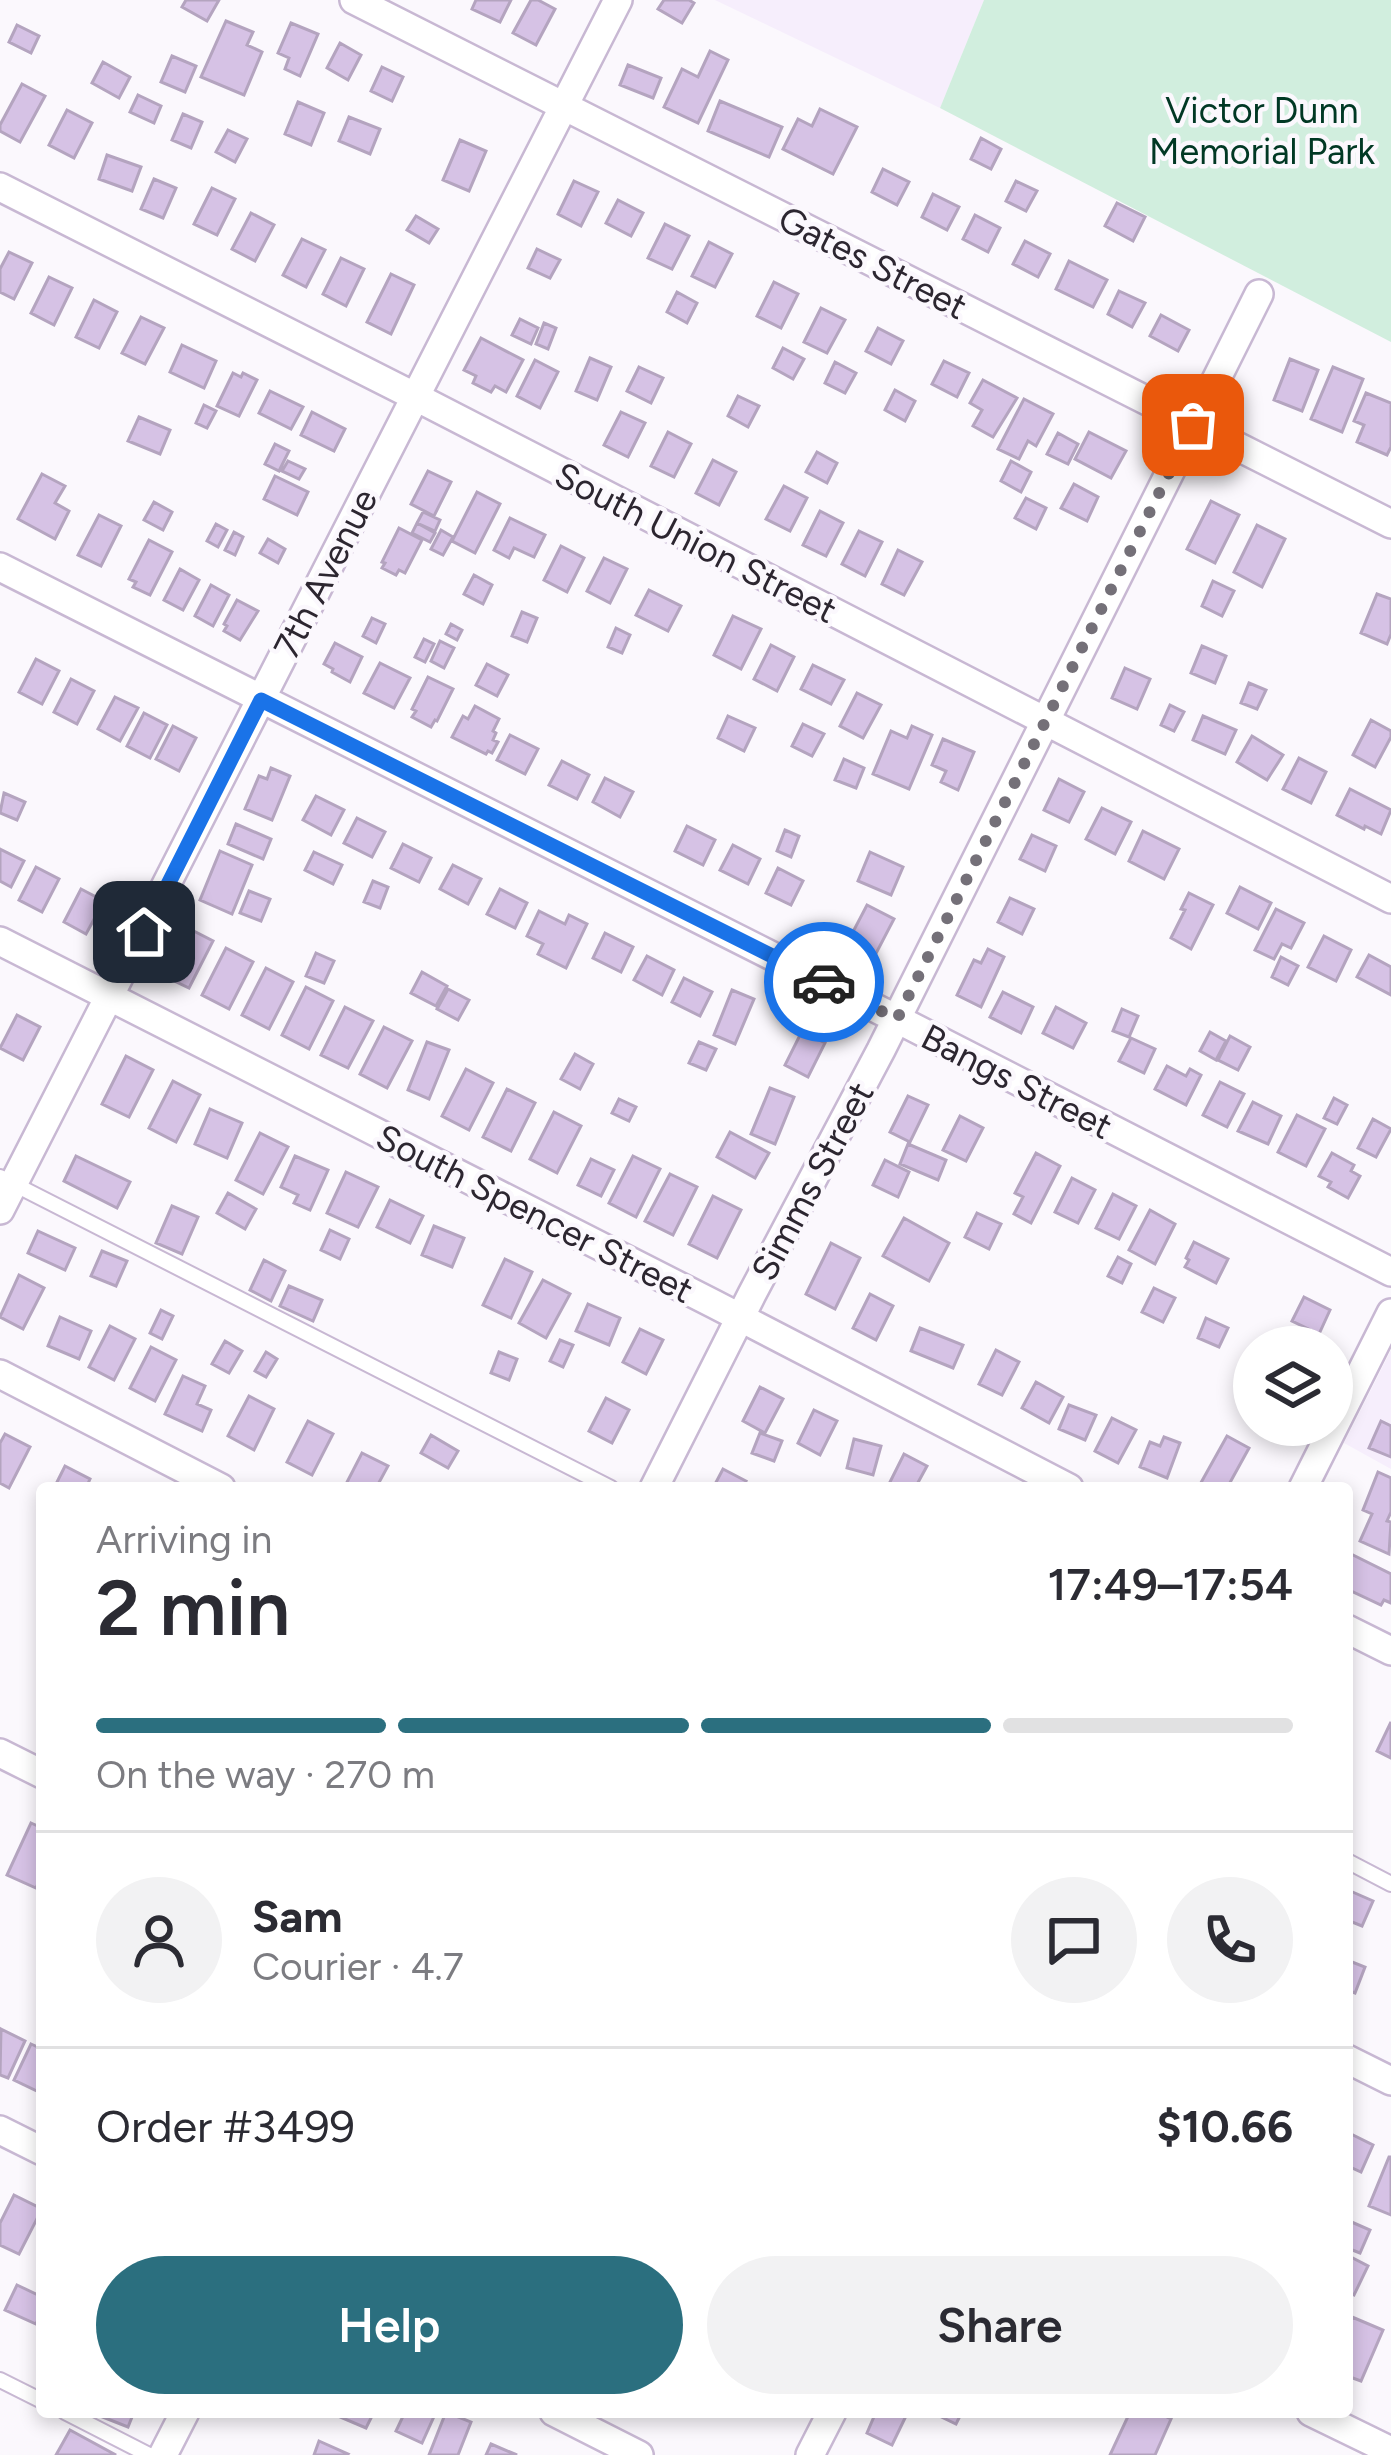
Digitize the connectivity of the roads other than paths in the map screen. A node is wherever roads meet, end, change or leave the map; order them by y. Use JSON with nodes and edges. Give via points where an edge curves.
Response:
{"nodes":[{"id":1,"x":354,"y":0,"type":"edge"},
{"id":2,"x":618,"y":0,"type":"edge"},
{"id":3,"x":564,"y":105,"type":"junction"},
{"id":4,"x":0,"y":187,"type":"edge"},
{"id":5,"x":1259,"y":294,"type":"dead end"},
{"id":6,"x":414,"y":396,"type":"junction"},
{"id":7,"x":1193,"y":425,"type":"junction"},
{"id":8,"x":1391,"y":524,"type":"edge"},
{"id":9,"x":0,"y":567,"type":"edge"},
{"id":10,"x":261,"y":700,"type":"junction"},
{"id":11,"x":1045,"y":722,"type":"junction"},
{"id":12,"x":1391,"y":899,"type":"edge"},
{"id":13,"x":0,"y":941,"type":"edge"},
{"id":14,"x":110,"y":997,"type":"junction"},
{"id":15,"x":897,"y":1019,"type":"junction"},
{"id":16,"x":7,"y":1181,"type":"edge"},
{"id":17,"x":0,"y":1210,"type":"edge"},
{"id":18,"x":1391,"y":1272,"type":"edge"},
{"id":19,"x":1391,"y":1313,"type":"edge"},
{"id":20,"x":740,"y":1318,"type":"junction"},
{"id":21,"x":0,"y":1374,"type":"edge"},
{"id":22,"x":209,"y":1482,"type":"edge"},
{"id":23,"x":599,"y":1482,"type":"edge"},
{"id":24,"x":657,"y":1482,"type":"edge"},
{"id":25,"x":1057,"y":1482,"type":"edge"},
{"id":26,"x":1306,"y":1482,"type":"edge"},
{"id":27,"x":1353,"y":1632,"type":"edge"},
{"id":28,"x":1391,"y":1651,"type":"edge"},
{"id":29,"x":0,"y":1753,"type":"edge"},
{"id":30,"x":36,"y":1771,"type":"edge"},
{"id":31,"x":1353,"y":1864,"type":"edge"},
{"id":32,"x":1391,"y":1884,"type":"edge"},
{"id":33,"x":1353,"y":2062,"type":"edge"},
{"id":34,"x":1391,"y":2081,"type":"edge"},
{"id":35,"x":0,"y":2130,"type":"edge"},
{"id":36,"x":36,"y":2148,"type":"edge"},
{"id":37,"x":0,"y":2380,"type":"edge"},
{"id":38,"x":36,"y":2398,"type":"edge"},
{"id":39,"x":77,"y":2418,"type":"edge"},
{"id":40,"x":182,"y":2418,"type":"edge"},
{"id":41,"x":566,"y":2418,"type":"edge"},
{"id":42,"x":829,"y":2418,"type":"edge"},
{"id":43,"x":1324,"y":2418,"type":"edge"},
{"id":44,"x":1391,"y":2452,"type":"edge"},
{"id":45,"x":148,"y":2455,"type":"edge"},
{"id":46,"x":164,"y":2455,"type":"edge"},
{"id":47,"x":638,"y":2455,"type":"edge"},
{"id":48,"x":810,"y":2455,"type":"edge"}],
"edges":[{"from":1,"to":3,"type":"street","name":"Gates Street"},
{"from":2,"to":3,"type":"street","name":"7th Avenue"},
{"from":3,"to":6,"type":"street","name":"7th Avenue"},
{"from":3,"to":7,"type":"street","name":"Gates Street"},
{"from":4,"to":6,"type":"street","name":"South Union Street"},
{"from":5,"to":7,"type":"street","name":"Simms Street"},
{"from":6,"to":10,"type":"street","name":"7th Avenue"},
{"from":6,"to":11,"type":"street","name":"South Union Street"},
{"from":7,"to":8,"type":"street","name":"Gates Street"},
{"from":7,"to":11,"type":"street","name":"Simms Street"},
{"from":9,"to":10,"type":"street","name":"Bangs Street"},
{"from":10,"to":14,"type":"street","name":"7th Avenue"},
{"from":10,"to":15,"type":"street","name":"Bangs Street"},
{"from":11,"to":12,"type":"street","name":"South Union Street"},
{"from":11,"to":15,"type":"street","name":"Simms Street"},
{"from":13,"to":14,"type":"street","name":"South Spencer Street"},
{"from":14,"to":16,"type":"street","name":"7th Avenue"},
{"from":14,"to":20,"type":"street","name":"South Spencer Street"},
{"from":15,"to":18,"type":"street","name":"Bangs Street"},
{"from":15,"to":20,"type":"street","name":"Simms Street"},
{"from":16,"to":17,"type":"street","name":"7th Avenue"},
{"from":16,"to":23,"type":"lane"},
{"from":19,"to":26,"type":"street"},
{"from":20,"to":24,"type":"street","name":"Simms Street"},
{"from":20,"to":25,"type":"street","name":"South Spencer Street"},
{"from":21,"to":22,"type":"street"},
{"from":27,"to":28,"type":"street"},
{"from":29,"to":30,"type":"street"},
{"from":31,"to":32,"type":"lane"},
{"from":33,"to":34,"type":"street"},
{"from":35,"to":36,"type":"street"},
{"from":37,"to":38,"type":"lane"},
{"from":39,"to":45,"type":"lane"},
{"from":40,"to":46,"type":"street"},
{"from":41,"to":47,"type":"street"},
{"from":42,"to":48,"type":"street"},
{"from":43,"to":44,"type":"street"}]}
